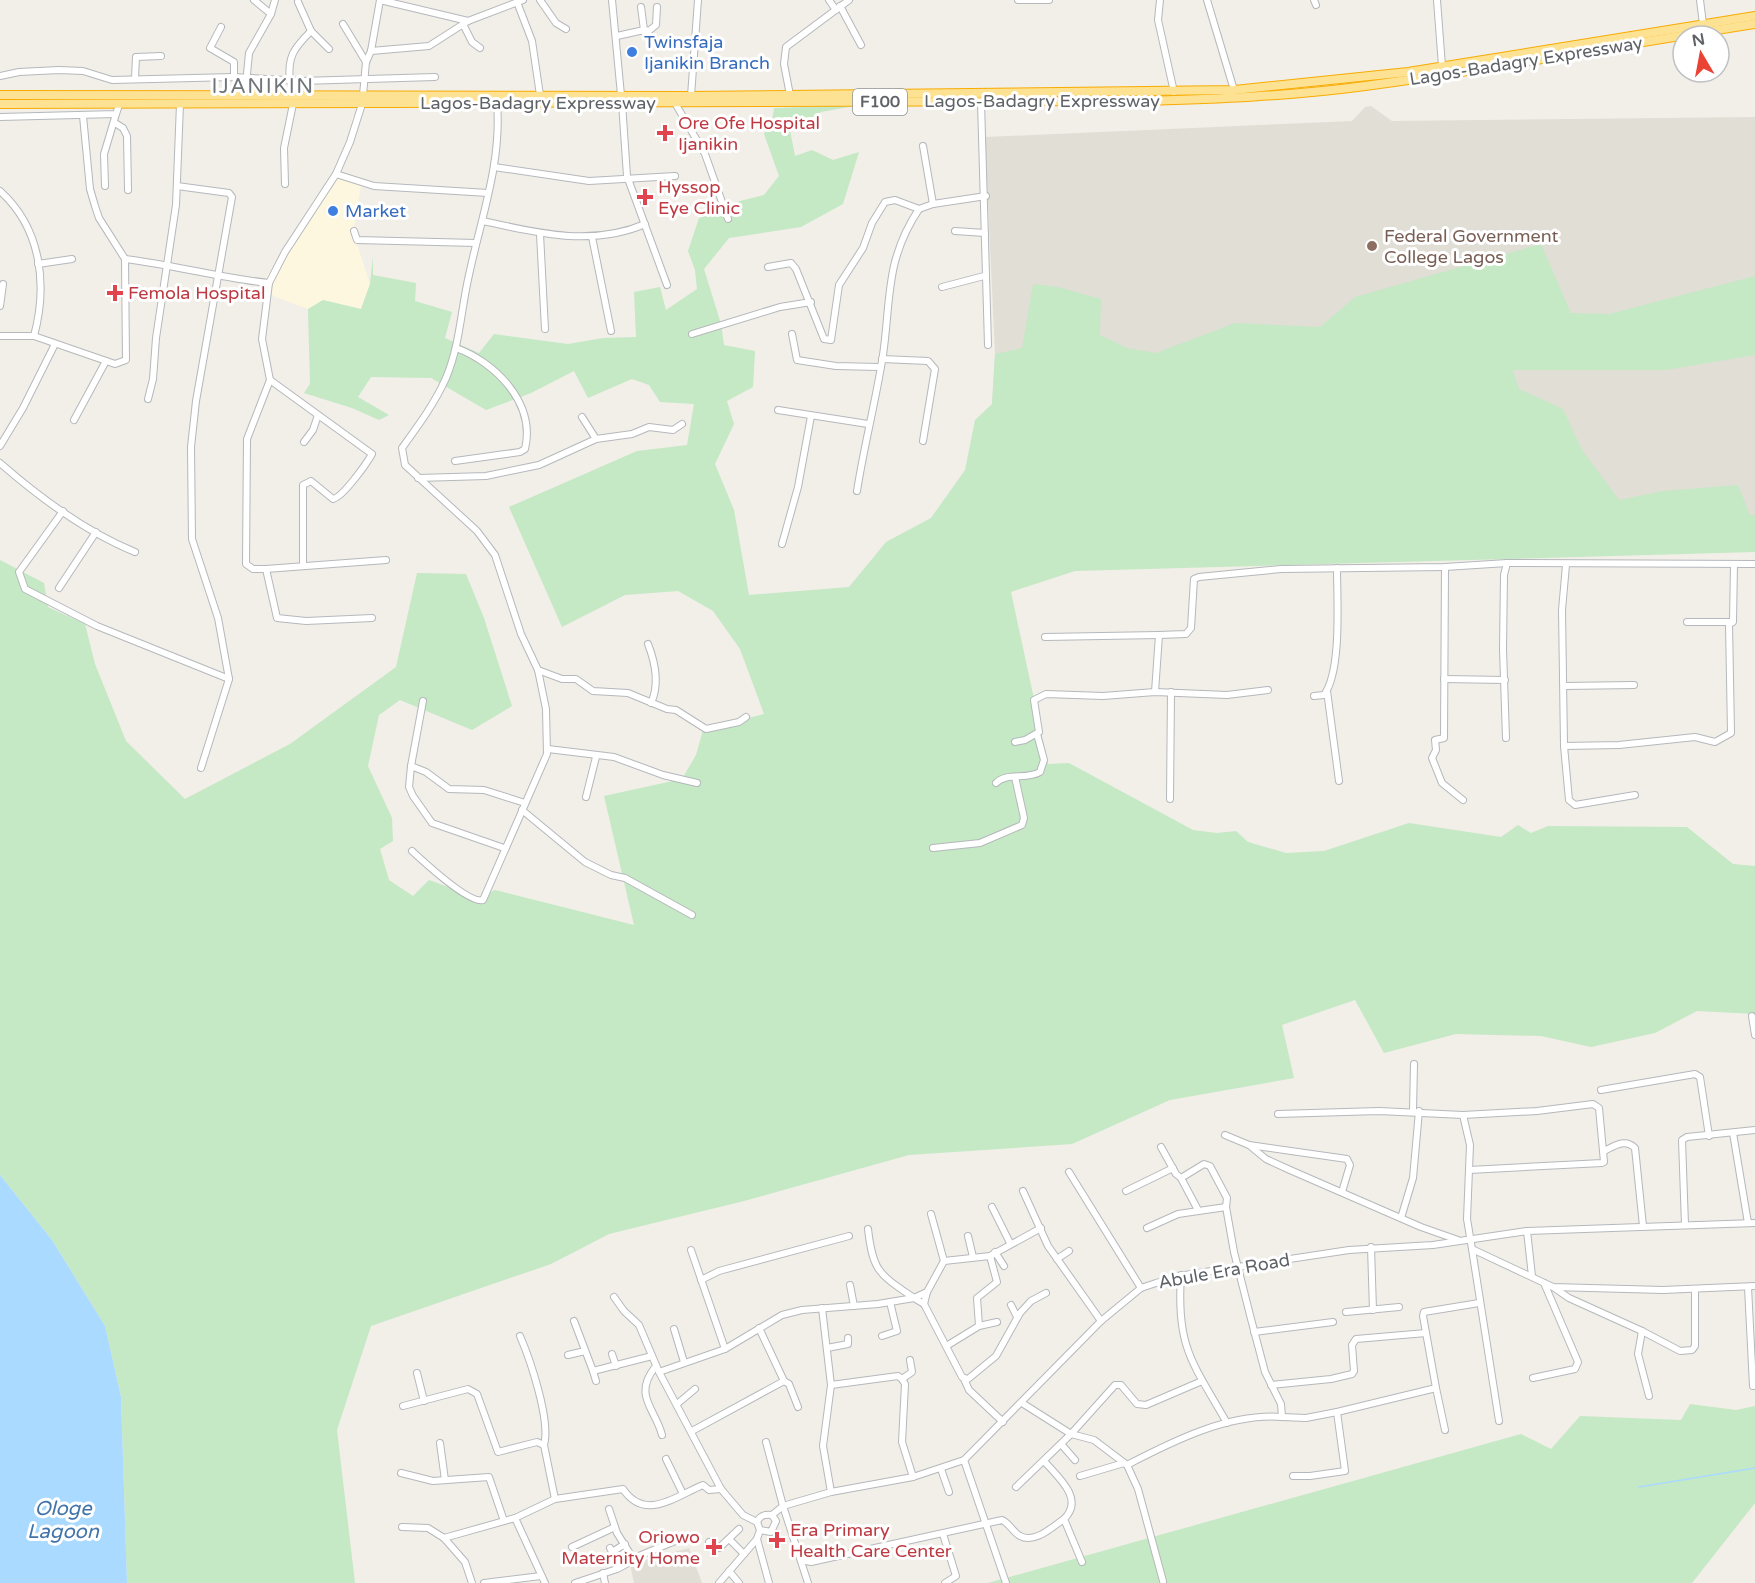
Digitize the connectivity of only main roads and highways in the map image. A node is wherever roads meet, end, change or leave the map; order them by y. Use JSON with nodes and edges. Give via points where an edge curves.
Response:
{"nodes":[{"id":1,"x":1755,"y":16,"type":"edge"},
{"id":2,"x":1755,"y":24,"type":"edge"},
{"id":3,"x":0,"y":94,"type":"edge"},
{"id":4,"x":362,"y":99,"type":"junction"},
{"id":5,"x":621,"y":99,"type":"junction"},
{"id":6,"x":0,"y":104,"type":"edge"}],
"edges":[{"from":1,"to":5,"type":"highway","name":"Lagos-Badagry Expressway","number":"F100","via":[[1378,76],[1234,90]]},
{"from":2,"to":5,"type":"highway","name":"Lagos-Badagry Expressway","number":"F100","via":[[1435,77],[1312,92],[1143,101],[675,103]]},
{"from":3,"to":4,"type":"highway","name":"Lagos-Badagry Expressway","number":"F100"},
{"from":4,"to":5,"type":"highway","name":"Lagos-Badagry Expressway","number":"F100","via":[[497,103]]},
{"from":4,"to":5,"type":"highway","name":"Lagos-Badagry Expressway","number":"F100","via":[[540,95]]},
{"from":4,"to":6,"type":"highway","name":"Lagos-Badagry Expressway","number":"F100","via":[[117,109]]}]}
